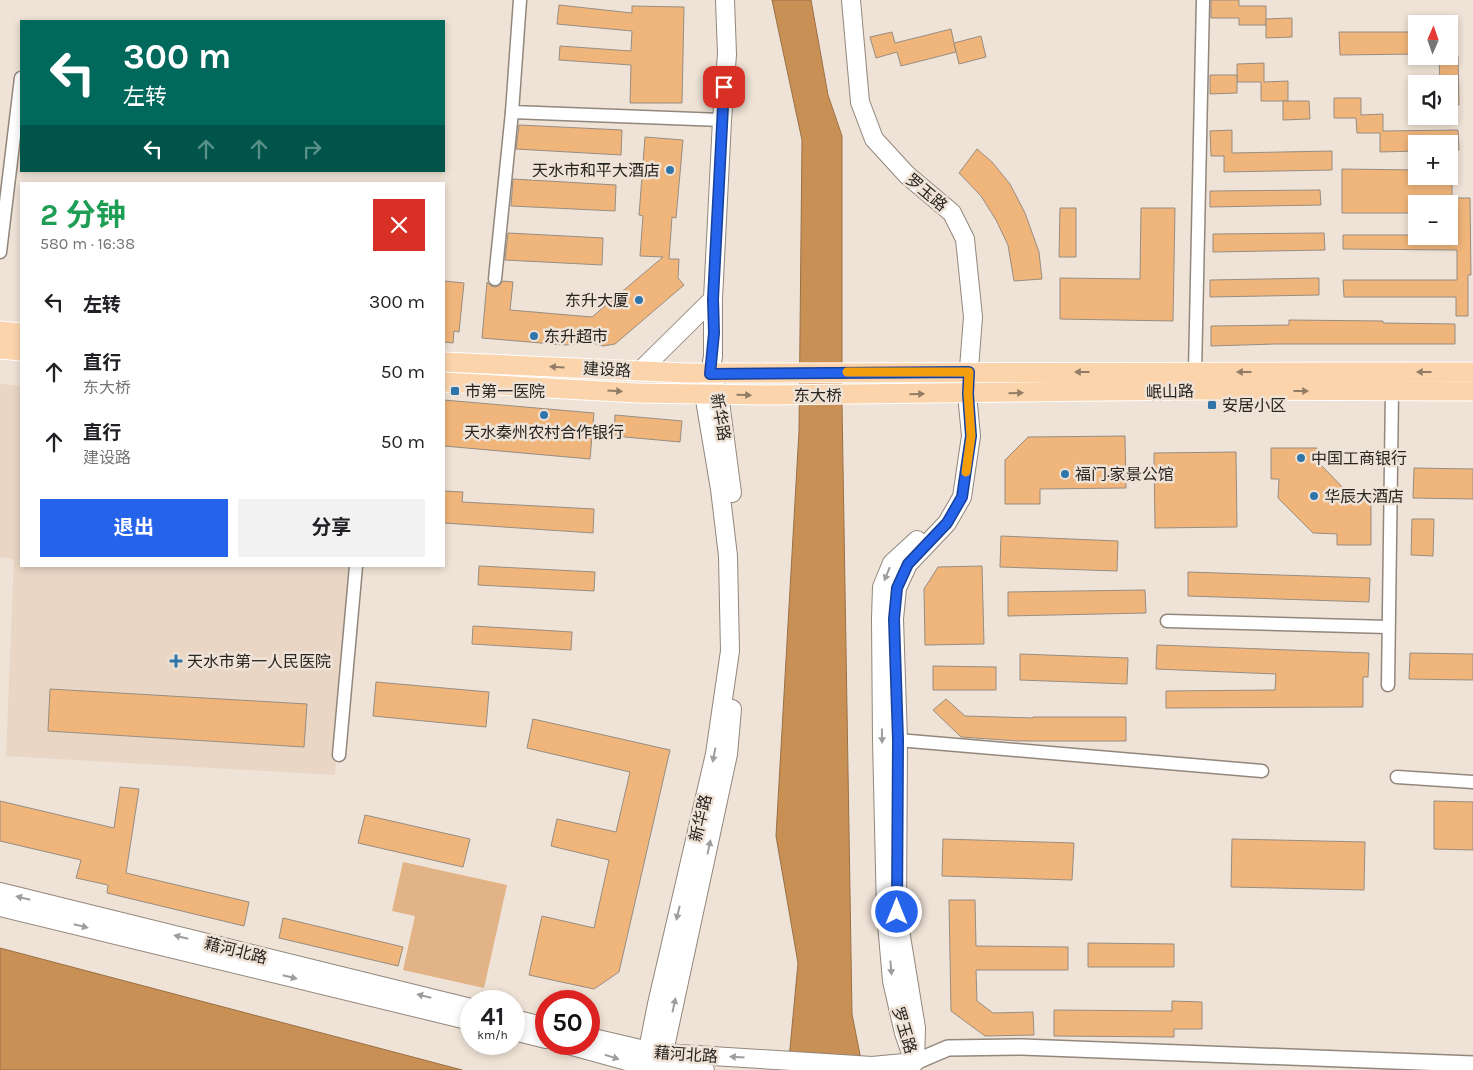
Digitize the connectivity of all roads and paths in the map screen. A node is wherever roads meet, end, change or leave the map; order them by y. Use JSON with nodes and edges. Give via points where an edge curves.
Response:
{"nodes":[{"id":1,"x":520,"y":0,"type":"edge"},
{"id":2,"x":725,"y":0,"type":"edge"},
{"id":3,"x":851,"y":0,"type":"edge"},
{"id":4,"x":1203,"y":0,"type":"edge"},
{"id":5,"x":20,"y":86,"type":"edge"},
{"id":6,"x":512,"y":112,"type":"junction"},
{"id":7,"x":722,"y":120,"type":"junction"},
{"id":8,"x":0,"y":252,"type":"edge"},
{"id":9,"x":495,"y":279,"type":"dead end"},
{"id":10,"x":713,"y":299,"type":"junction"},
{"id":11,"x":0,"y":332,"type":"edge"},
{"id":12,"x":20,"y":333,"type":"edge"},
{"id":13,"x":0,"y":349,"type":"edge"},
{"id":14,"x":20,"y":351,"type":"edge"},
{"id":15,"x":445,"y":362,"type":"edge"},
{"id":16,"x":640,"y":371,"type":"junction"},
{"id":17,"x":770,"y":372,"type":"joint"},
{"id":18,"x":867,"y":372,"type":"joint"},
{"id":19,"x":969,"y":372,"type":"junction"},
{"id":20,"x":1195,"y":372,"type":"junction"},
{"id":21,"x":1473,"y":372,"type":"edge"},
{"id":22,"x":710,"y":374,"type":"junction"},
{"id":23,"x":445,"y":382,"type":"edge"},
{"id":24,"x":1392,"y":391,"type":"junction"},
{"id":25,"x":1473,"y":391,"type":"edge"},
{"id":26,"x":711,"y":394,"type":"junction"},
{"id":27,"x":968,"y":394,"type":"junction"},
{"id":28,"x":768,"y":395,"type":"joint"},
{"id":29,"x":868,"y":395,"type":"joint"},
{"id":30,"x":356,"y":567,"type":"edge"},
{"id":31,"x":1167,"y":621,"type":"dead end"},
{"id":32,"x":1388,"y":626,"type":"junction"},
{"id":33,"x":1388,"y":685,"type":"dead end"},
{"id":34,"x":898,"y":740,"type":"junction"},
{"id":35,"x":339,"y":755,"type":"dead end"},
{"id":36,"x":1262,"y":771,"type":"dead end"},
{"id":37,"x":1397,"y":777,"type":"dead end"},
{"id":38,"x":1473,"y":782,"type":"edge"},
{"id":39,"x":0,"y":892,"type":"edge"},
{"id":40,"x":0,"y":907,"type":"edge"},
{"id":41,"x":460,"y":1005,"type":"edge"},
{"id":42,"x":460,"y":1018,"type":"edge"},
{"id":43,"x":600,"y":1041,"type":"edge"},
{"id":44,"x":600,"y":1051,"type":"edge"},
{"id":45,"x":654,"y":1063,"type":"edge"},
{"id":46,"x":1473,"y":1064,"type":"edge"},
{"id":47,"x":913,"y":1067,"type":"edge"},
{"id":48,"x":705,"y":1070,"type":"edge"}],
"edges":[{"from":1,"to":6,"type":"street"},
{"from":2,"to":7,"type":"main road","via":[[727,54]]},
{"from":3,"to":19,"type":"main road","name":"罗玉路","via":[[860,102],[874,139],[907,175],[952,213],[965,238],[973,317]]},
{"from":4,"to":20,"type":"street"},
{"from":5,"to":8,"type":"street"},
{"from":6,"to":7,"type":"street"},
{"from":6,"to":9,"type":"street"},
{"from":7,"to":10,"type":"main road"},
{"from":10,"to":16,"type":"main road"},
{"from":10,"to":22,"type":"main road","name":"新华路"},
{"from":11,"to":12,"type":"main road"},
{"from":13,"to":14,"type":"main road"},
{"from":16,"to":15,"type":"main road","name":"建设路","one_way":true},
{"from":16,"to":22,"type":"main road","name":"建设路"},
{"from":17,"to":18,"type":"main road","name":"东大桥"},
{"from":17,"to":22,"type":"main road","name":"建设路"},
{"from":18,"to":19,"type":"main road","name":"岷山路"},
{"from":20,"to":19,"type":"main road","name":"岷山路","one_way":true},
{"from":19,"to":27,"type":"main road","name":"罗玉路"},
{"from":21,"to":20,"type":"main road","name":"岷山路","one_way":true},
{"from":22,"to":26,"type":"main road","name":"新华路"},
{"from":23,"to":26,"type":"main road","name":"建设路","one_way":true},
{"from":24,"to":25,"type":"main road","name":"岷山路"},
{"from":27,"to":24,"type":"main road","name":"岷山路","one_way":true},
{"from":24,"to":32,"type":"street"},
{"from":26,"to":28,"type":"main road","name":"建设路","one_way":true},
{"from":26,"to":45,"type":"main road","name":"新华路","via":[[728,556],[730,651],[715,754],[656,1004]]},
{"from":29,"to":27,"type":"main road","name":"岷山路","one_way":true},
{"from":27,"to":34,"type":"main road","name":"罗玉路","via":[[971,436],[962,497],[947,523],[908,564],[897,588],[894,619]]},
{"from":27,"to":47,"type":"main road","name":"罗玉路","one_way":true,"via":[[950,499],[932,526],[892,563],[882,586],[886,912],[892,981]]},
{"from":28,"to":29,"type":"main road","name":"东大桥"},
{"from":30,"to":35,"type":"street"},
{"from":31,"to":32,"type":"street"},
{"from":32,"to":33,"type":"street"},
{"from":34,"to":36,"type":"street"},
{"from":34,"to":47,"type":"main road","name":"罗玉路","via":[[897,912],[916,1028]]},
{"from":37,"to":38,"type":"street"},
{"from":41,"to":39,"type":"main road","name":"藉河北路","one_way":true},
{"from":40,"to":42,"type":"main road","name":"藉河北路","one_way":true},
{"from":43,"to":45,"type":"main road","name":"藉河北路"},
{"from":44,"to":45,"type":"main road","name":"藉河北路","one_way":true},
{"from":47,"to":45,"type":"main road","name":"藉河北路","one_way":true,"via":[[786,1060]]},
{"from":45,"to":48,"type":"main road","name":"藉河北路"},
{"from":46,"to":47,"type":"street","via":[[1022,1047],[948,1048]]}]}
